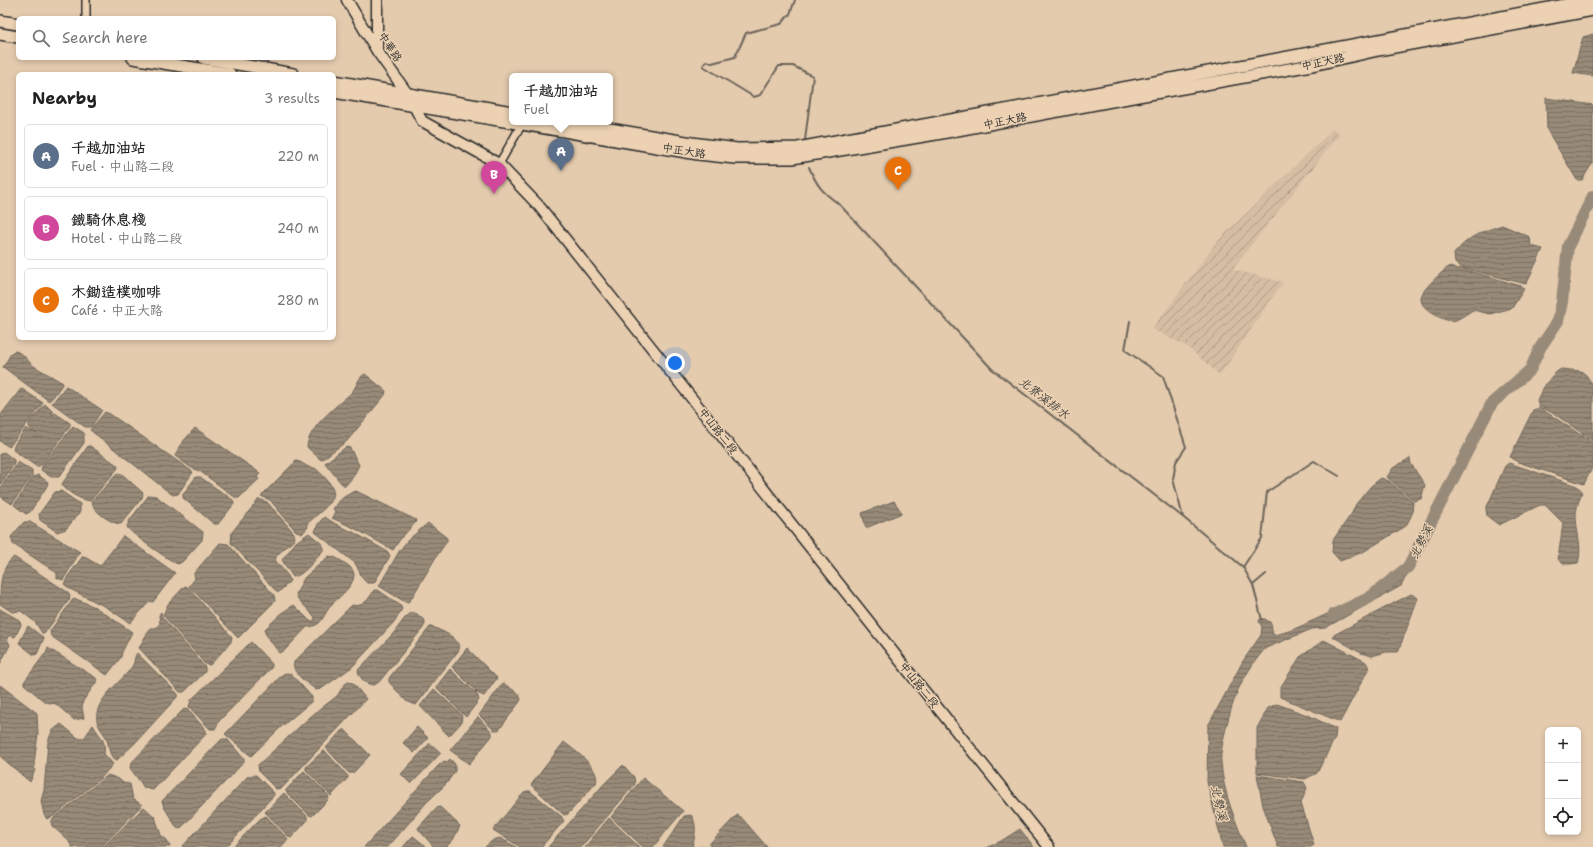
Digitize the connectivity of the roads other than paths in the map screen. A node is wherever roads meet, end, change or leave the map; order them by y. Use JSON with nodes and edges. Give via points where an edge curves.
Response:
{"nodes":[{"id":1,"x":86,"y":0,"type":"edge"},
{"id":2,"x":347,"y":0,"type":"edge"},
{"id":3,"x":377,"y":0,"type":"edge"},
{"id":4,"x":1592,"y":0,"type":"edge"},
{"id":5,"x":1593,"y":10,"type":"edge"},
{"id":6,"x":86,"y":16,"type":"edge"},
{"id":7,"x":0,"y":21,"type":"edge"},
{"id":8,"x":16,"y":24,"type":"edge"},
{"id":9,"x":0,"y":34,"type":"edge"},
{"id":10,"x":16,"y":37,"type":"edge"},
{"id":11,"x":1399,"y":42,"type":"junction"},
{"id":12,"x":377,"y":51,"type":"junction"},
{"id":13,"x":145,"y":60,"type":"edge"},
{"id":14,"x":215,"y":60,"type":"edge"},
{"id":15,"x":218,"y":72,"type":"edge"},
{"id":16,"x":282,"y":72,"type":"edge"},
{"id":17,"x":336,"y":81,"type":"edge"},
{"id":18,"x":336,"y":92,"type":"edge"},
{"id":19,"x":408,"y":94,"type":"junction"},
{"id":20,"x":413,"y":106,"type":"junction"},
{"id":21,"x":509,"y":111,"type":"edge"},
{"id":22,"x":509,"y":122,"type":"edge"},
{"id":23,"x":521,"y":125,"type":"edge"},
{"id":24,"x":528,"y":125,"type":"edge"},
{"id":25,"x":586,"y":125,"type":"edge"},
{"id":26,"x":499,"y":164,"type":"junction"},
{"id":27,"x":1050,"y":847,"type":"edge"}],
"edges":[{"from":1,"to":6,"type":"street"},
{"from":2,"to":12,"type":"street","name":"中華路"},
{"from":3,"to":12,"type":"street"},
{"from":4,"to":11,"type":"main road","name":"中正大路","via":[[1514,14]]},
{"from":5,"to":11,"type":"main road","name":"中正大路"},
{"from":7,"to":8,"type":"main road"},
{"from":9,"to":10,"type":"main road"},
{"from":11,"to":24,"type":"main road","name":"中正大路","via":[[1317,64],[792,158],[735,158],[698,154]]},
{"from":11,"to":25,"type":"main road","name":"中正大路","via":[[798,148],[736,149]]},
{"from":12,"to":19,"type":"street","name":"中華路"},
{"from":13,"to":15,"type":"main road"},
{"from":14,"to":16,"type":"main road"},
{"from":17,"to":19,"type":"main road"},
{"from":18,"to":20,"type":"main road"},
{"from":19,"to":20,"type":"street","name":"中華路"},
{"from":19,"to":21,"type":"main road"},
{"from":20,"to":22,"type":"main road","name":"中正大路"},
{"from":20,"to":26,"type":"street","name":"中山路二段","via":[[422,121]]},
{"from":23,"to":26,"type":"street"},
{"from":26,"to":27,"type":"street","name":"中山路二段","via":[[539,206]]}]}
